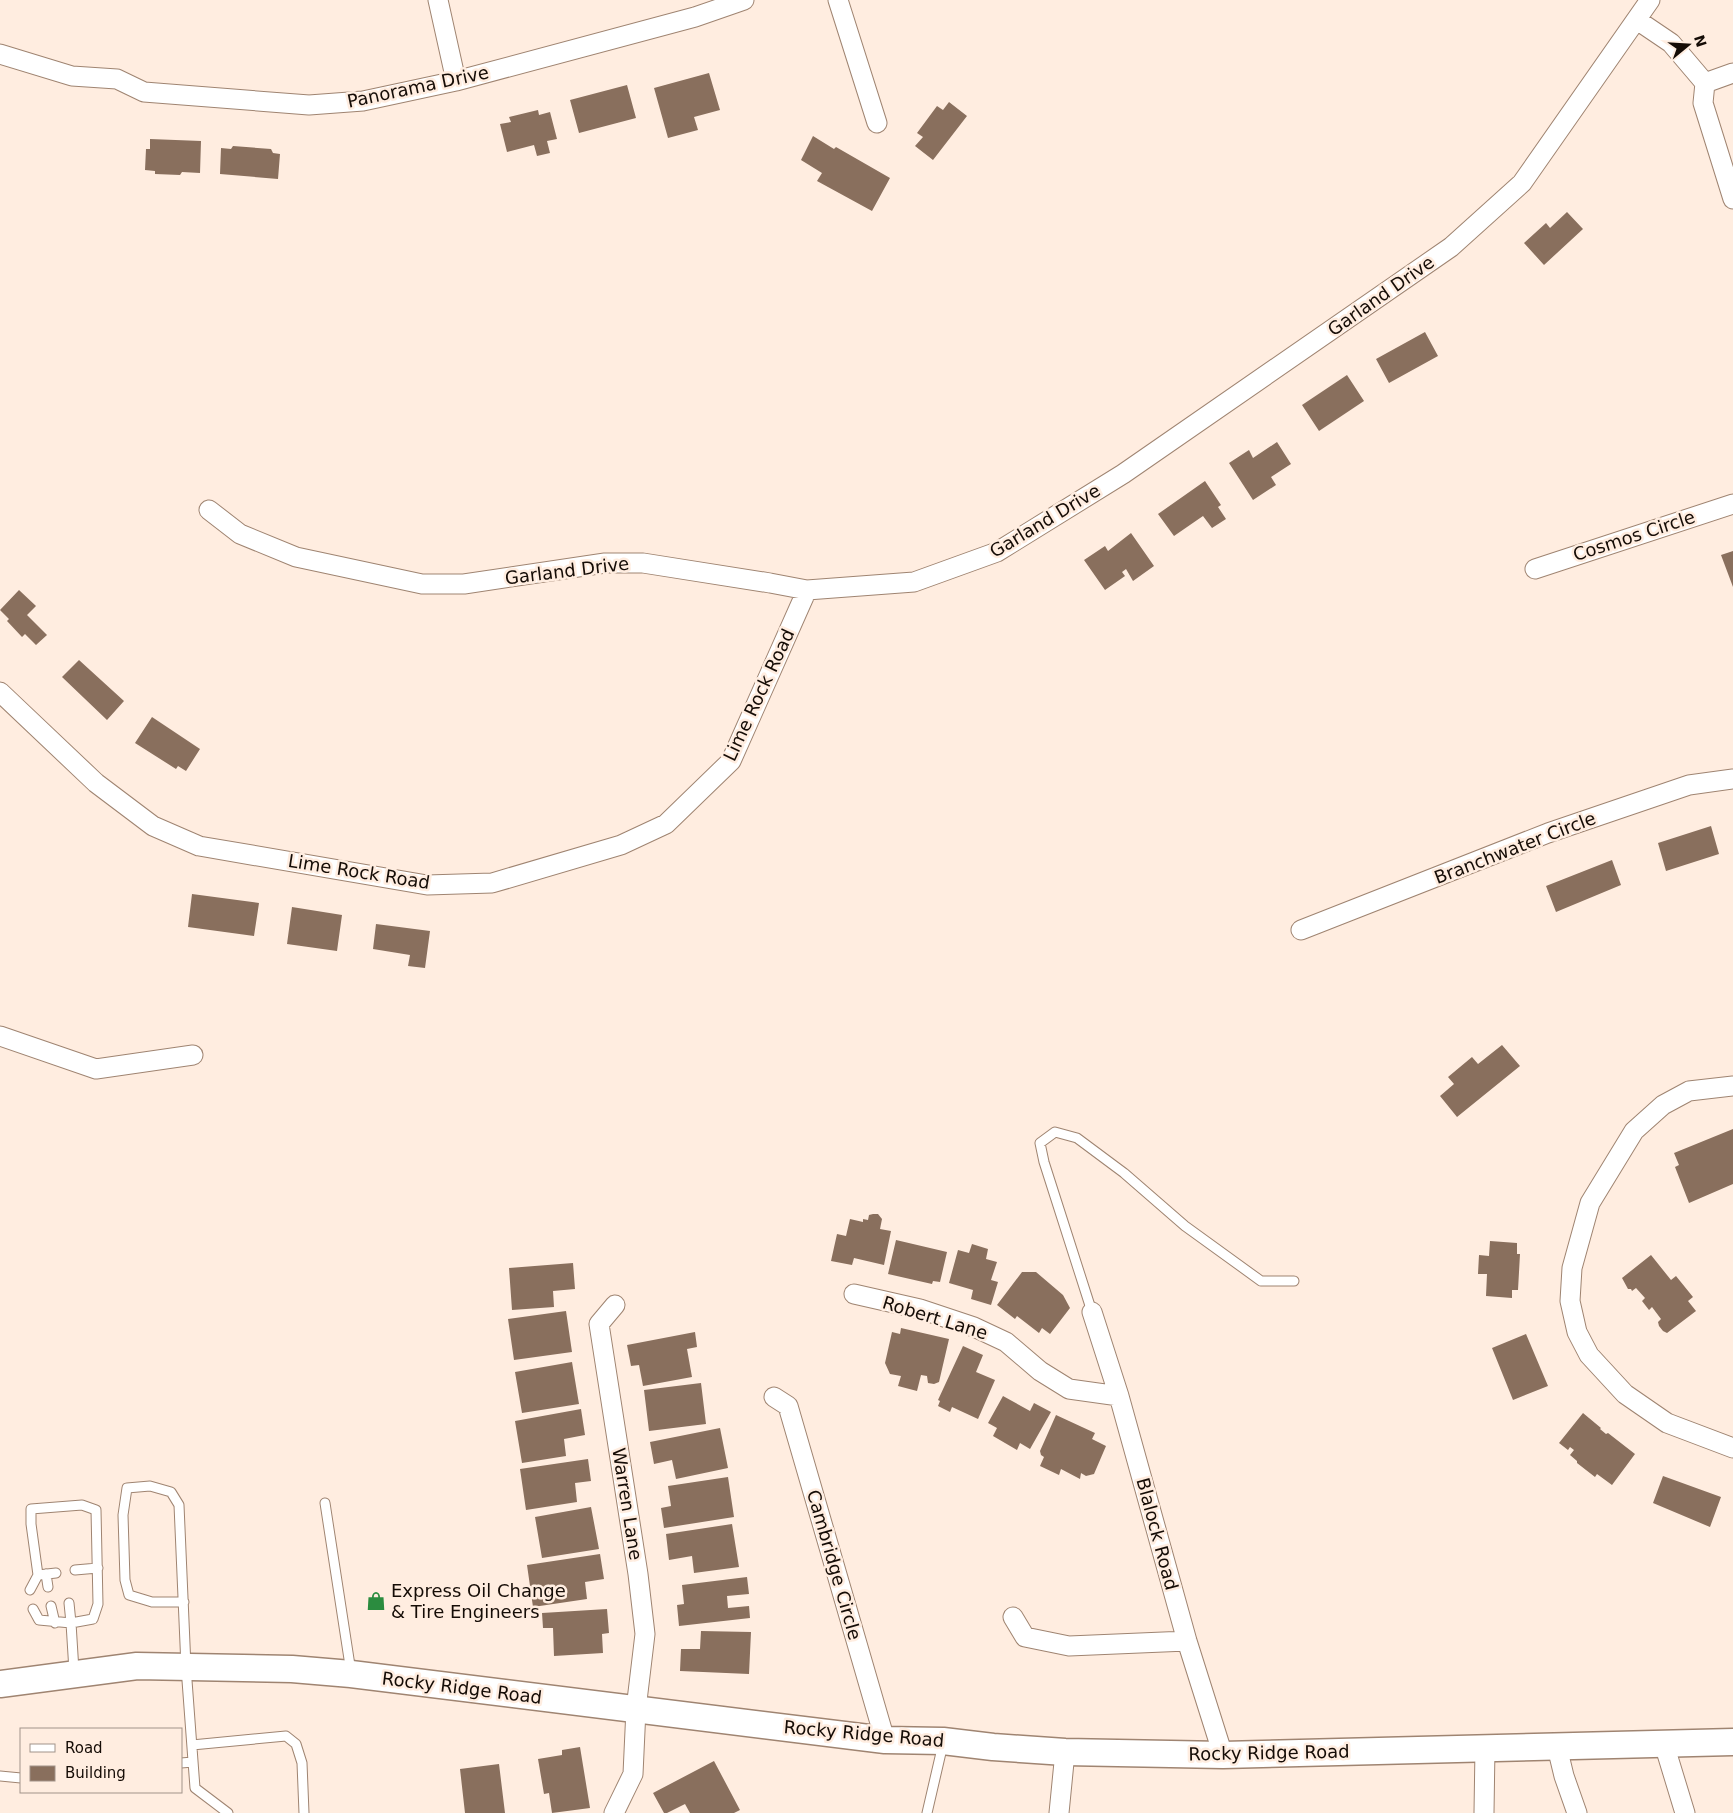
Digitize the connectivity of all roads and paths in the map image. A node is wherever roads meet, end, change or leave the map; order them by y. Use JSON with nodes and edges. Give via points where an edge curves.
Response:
{"nodes":[{"id":1,"x":438,"y":0,"type":"edge"},
{"id":2,"x":744,"y":0,"type":"edge"},
{"id":3,"x":838,"y":0,"type":"edge"},
{"id":4,"x":1650,"y":0,"type":"edge"},
{"id":5,"x":1637,"y":20,"type":"junction"},
{"id":6,"x":0,"y":54,"type":"edge"},
{"id":7,"x":1733,"y":74,"type":"edge"},
{"id":8,"x":456,"y":81,"type":"junction"},
{"id":9,"x":1705,"y":83,"type":"junction"},
{"id":10,"x":877,"y":123,"type":"dead end"},
{"id":11,"x":1733,"y":199,"type":"edge"},
{"id":12,"x":1733,"y":504,"type":"edge"},
{"id":13,"x":209,"y":510,"type":"dead end"},
{"id":14,"x":1535,"y":569,"type":"dead end"},
{"id":15,"x":807,"y":590,"type":"junction"},
{"id":16,"x":0,"y":692,"type":"edge"},
{"id":17,"x":1733,"y":779,"type":"edge"},
{"id":18,"x":1301,"y":930,"type":"dead end"},
{"id":19,"x":0,"y":1036,"type":"edge"},
{"id":20,"x":193,"y":1055,"type":"dead end"},
{"id":21,"x":1733,"y":1086,"type":"edge"},
{"id":22,"x":1294,"y":1281,"type":"dead end"},
{"id":23,"x":854,"y":1294,"type":"dead end"},
{"id":24,"x":615,"y":1305,"type":"dead end"},
{"id":25,"x":1092,"y":1312,"type":"joint"},
{"id":26,"x":774,"y":1396,"type":"dead end"},
{"id":27,"x":1119,"y":1396,"type":"junction"},
{"id":28,"x":1733,"y":1448,"type":"edge"},
{"id":29,"x":325,"y":1503,"type":"dead end"},
{"id":30,"x":98,"y":1568,"type":"junction"},
{"id":31,"x":75,"y":1570,"type":"dead end"},
{"id":32,"x":47,"y":1574,"type":"junction"},
{"id":33,"x":48,"y":1587,"type":"dead end"},
{"id":34,"x":30,"y":1590,"type":"dead end"},
{"id":35,"x":184,"y":1602,"type":"junction"},
{"id":36,"x":69,"y":1603,"type":"dead end"},
{"id":37,"x":52,"y":1606,"type":"dead end"},
{"id":38,"x":33,"y":1609,"type":"dead end"},
{"id":39,"x":1013,"y":1616,"type":"dead end"},
{"id":40,"x":55,"y":1623,"type":"junction"},
{"id":41,"x":71,"y":1623,"type":"junction"},
{"id":42,"x":1187,"y":1641,"type":"junction"},
{"id":43,"x":186,"y":1667,"type":"junction"},
{"id":44,"x":74,"y":1674,"type":"junction"},
{"id":45,"x":351,"y":1674,"type":"junction"},
{"id":46,"x":0,"y":1684,"type":"edge"},
{"id":47,"x":636,"y":1709,"type":"junction"},
{"id":48,"x":885,"y":1740,"type":"junction"},
{"id":49,"x":943,"y":1742,"type":"junction"},
{"id":50,"x":1733,"y":1742,"type":"edge"},
{"id":51,"x":1664,"y":1744,"type":"junction"},
{"id":52,"x":192,"y":1745,"type":"junction"},
{"id":53,"x":1557,"y":1747,"type":"junction"},
{"id":54,"x":1485,"y":1748,"type":"junction"},
{"id":55,"x":1065,"y":1752,"type":"junction"},
{"id":56,"x":1223,"y":1755,"type":"junction"},
{"id":57,"x":193,"y":1762,"type":"junction"},
{"id":58,"x":182,"y":1763,"type":"edge"},
{"id":59,"x":0,"y":1776,"type":"edge"},
{"id":60,"x":20,"y":1778,"type":"edge"},
{"id":61,"x":228,"y":1813,"type":"edge"},
{"id":62,"x":304,"y":1813,"type":"edge"},
{"id":63,"x":614,"y":1813,"type":"edge"},
{"id":64,"x":927,"y":1813,"type":"edge"},
{"id":65,"x":1060,"y":1813,"type":"edge"},
{"id":66,"x":1484,"y":1813,"type":"edge"},
{"id":67,"x":1577,"y":1813,"type":"edge"},
{"id":68,"x":1684,"y":1813,"type":"edge"}],
"edges":[{"from":1,"to":8,"type":"street"},
{"from":2,"to":8,"type":"street","name":"Panorama Drive"},
{"from":3,"to":10,"type":"street"},
{"from":4,"to":5,"type":"street","name":"Garland Drive"},
{"from":5,"to":9,"type":"street","via":[[1671,43]]},
{"from":5,"to":15,"type":"street","name":"Garland Drive","via":[[1522,183],[1451,247],[1127,472],[997,552],[914,582]]},
{"from":6,"to":8,"type":"street","name":"Panorama Drive","via":[[72,76],[117,79],[144,92],[309,105],[363,101]]},
{"from":7,"to":9,"type":"street"},
{"from":9,"to":11,"type":"street","via":[[1703,103]]},
{"from":12,"to":14,"type":"street","name":"Cosmos Circle"},
{"from":13,"to":15,"type":"street","name":"Garland Drive","via":[[240,534],[296,557],[422,584],[464,584],[606,563],[643,563]]},
{"from":15,"to":16,"type":"street","name":"Lime Rock Road","via":[[731,761],[666,824],[621,845],[492,883],[427,885],[199,846],[153,826],[96,783]]},
{"from":17,"to":18,"type":"street","name":"Branchwater Circle","via":[[1689,785],[1548,834]]},
{"from":19,"to":20,"type":"street","via":[[96,1070]]},
{"from":21,"to":28,"type":"street","via":[[1689,1091],[1663,1105],[1634,1131],[1590,1203],[1572,1268],[1570,1300],[1577,1332],[1589,1355],[1625,1394],[1667,1423]]},
{"from":22,"to":25,"type":"lane","via":[[1261,1281],[1184,1226],[1124,1173],[1077,1138],[1055,1132],[1040,1143]]},
{"from":23,"to":27,"type":"street","name":"Robert Lane","via":[[920,1309],[974,1327],[1006,1342],[1040,1371],[1069,1389]]},
{"from":24,"to":47,"type":"street","name":"Warren Lane","via":[[599,1324],[638,1574],[644,1634]]},
{"from":25,"to":27,"type":"street","name":"Blalock Road"},
{"from":26,"to":48,"type":"street","name":"Cambridge Circle","via":[[788,1406]]},
{"from":27,"to":42,"type":"street","name":"Blalock Road"},
{"from":29,"to":45,"type":"lane"},
{"from":30,"to":31,"type":"lane"},
{"from":30,"to":32,"type":"lane","via":[[96,1510],[82,1505],[31,1510],[31,1524]]},
{"from":30,"to":41,"type":"lane","via":[[98,1604],[94,1619]]},
{"from":32,"to":33,"type":"lane"},
{"from":32,"to":34,"type":"lane"},
{"from":35,"to":35,"type":"lane","via":[[180,1505],[171,1492],[150,1486],[127,1488],[123,1515],[125,1580],[129,1595],[152,1602]]},
{"from":35,"to":43,"type":"lane"},
{"from":36,"to":41,"type":"lane"},
{"from":37,"to":40,"type":"lane"},
{"from":38,"to":40,"type":"lane","via":[[39,1620]]},
{"from":39,"to":42,"type":"street","via":[[1026,1637],[1069,1646]]},
{"from":40,"to":41,"type":"lane"},
{"from":41,"to":44,"type":"lane"},
{"from":42,"to":56,"type":"street","name":"Blalock Road"},
{"from":43,"to":44,"type":"main road","name":"Rocky Ridge Road","via":[[137,1666]]},
{"from":43,"to":45,"type":"main road","name":"Rocky Ridge Road"},
{"from":43,"to":52,"type":"lane"},
{"from":44,"to":46,"type":"main road","name":"Rocky Ridge Road"},
{"from":45,"to":47,"type":"main road","name":"Rocky Ridge Road"},
{"from":47,"to":48,"type":"main road","name":"Rocky Ridge Road"},
{"from":47,"to":63,"type":"street","name":"Warren Lane","via":[[633,1774]]},
{"from":48,"to":49,"type":"main road","name":"Rocky Ridge Road"},
{"from":49,"to":55,"type":"main road","name":"Rocky Ridge Road"},
{"from":49,"to":64,"type":"lane"},
{"from":50,"to":51,"type":"main road","name":"Rocky Ridge Road"},
{"from":51,"to":53,"type":"main road","name":"Rocky Ridge Road"},
{"from":51,"to":68,"type":"street"},
{"from":52,"to":57,"type":"lane"},
{"from":52,"to":62,"type":"lane","via":[[286,1736],[296,1744],[302,1762]]},
{"from":53,"to":54,"type":"main road","name":"Rocky Ridge Road"},
{"from":53,"to":67,"type":"street"},
{"from":54,"to":56,"type":"main road","name":"Rocky Ridge Road"},
{"from":54,"to":66,"type":"street"},
{"from":55,"to":56,"type":"main road","name":"Rocky Ridge Road"},
{"from":55,"to":65,"type":"street"},
{"from":57,"to":58,"type":"lane"},
{"from":57,"to":61,"type":"lane","via":[[195,1788]]},
{"from":59,"to":60,"type":"lane"}]}
